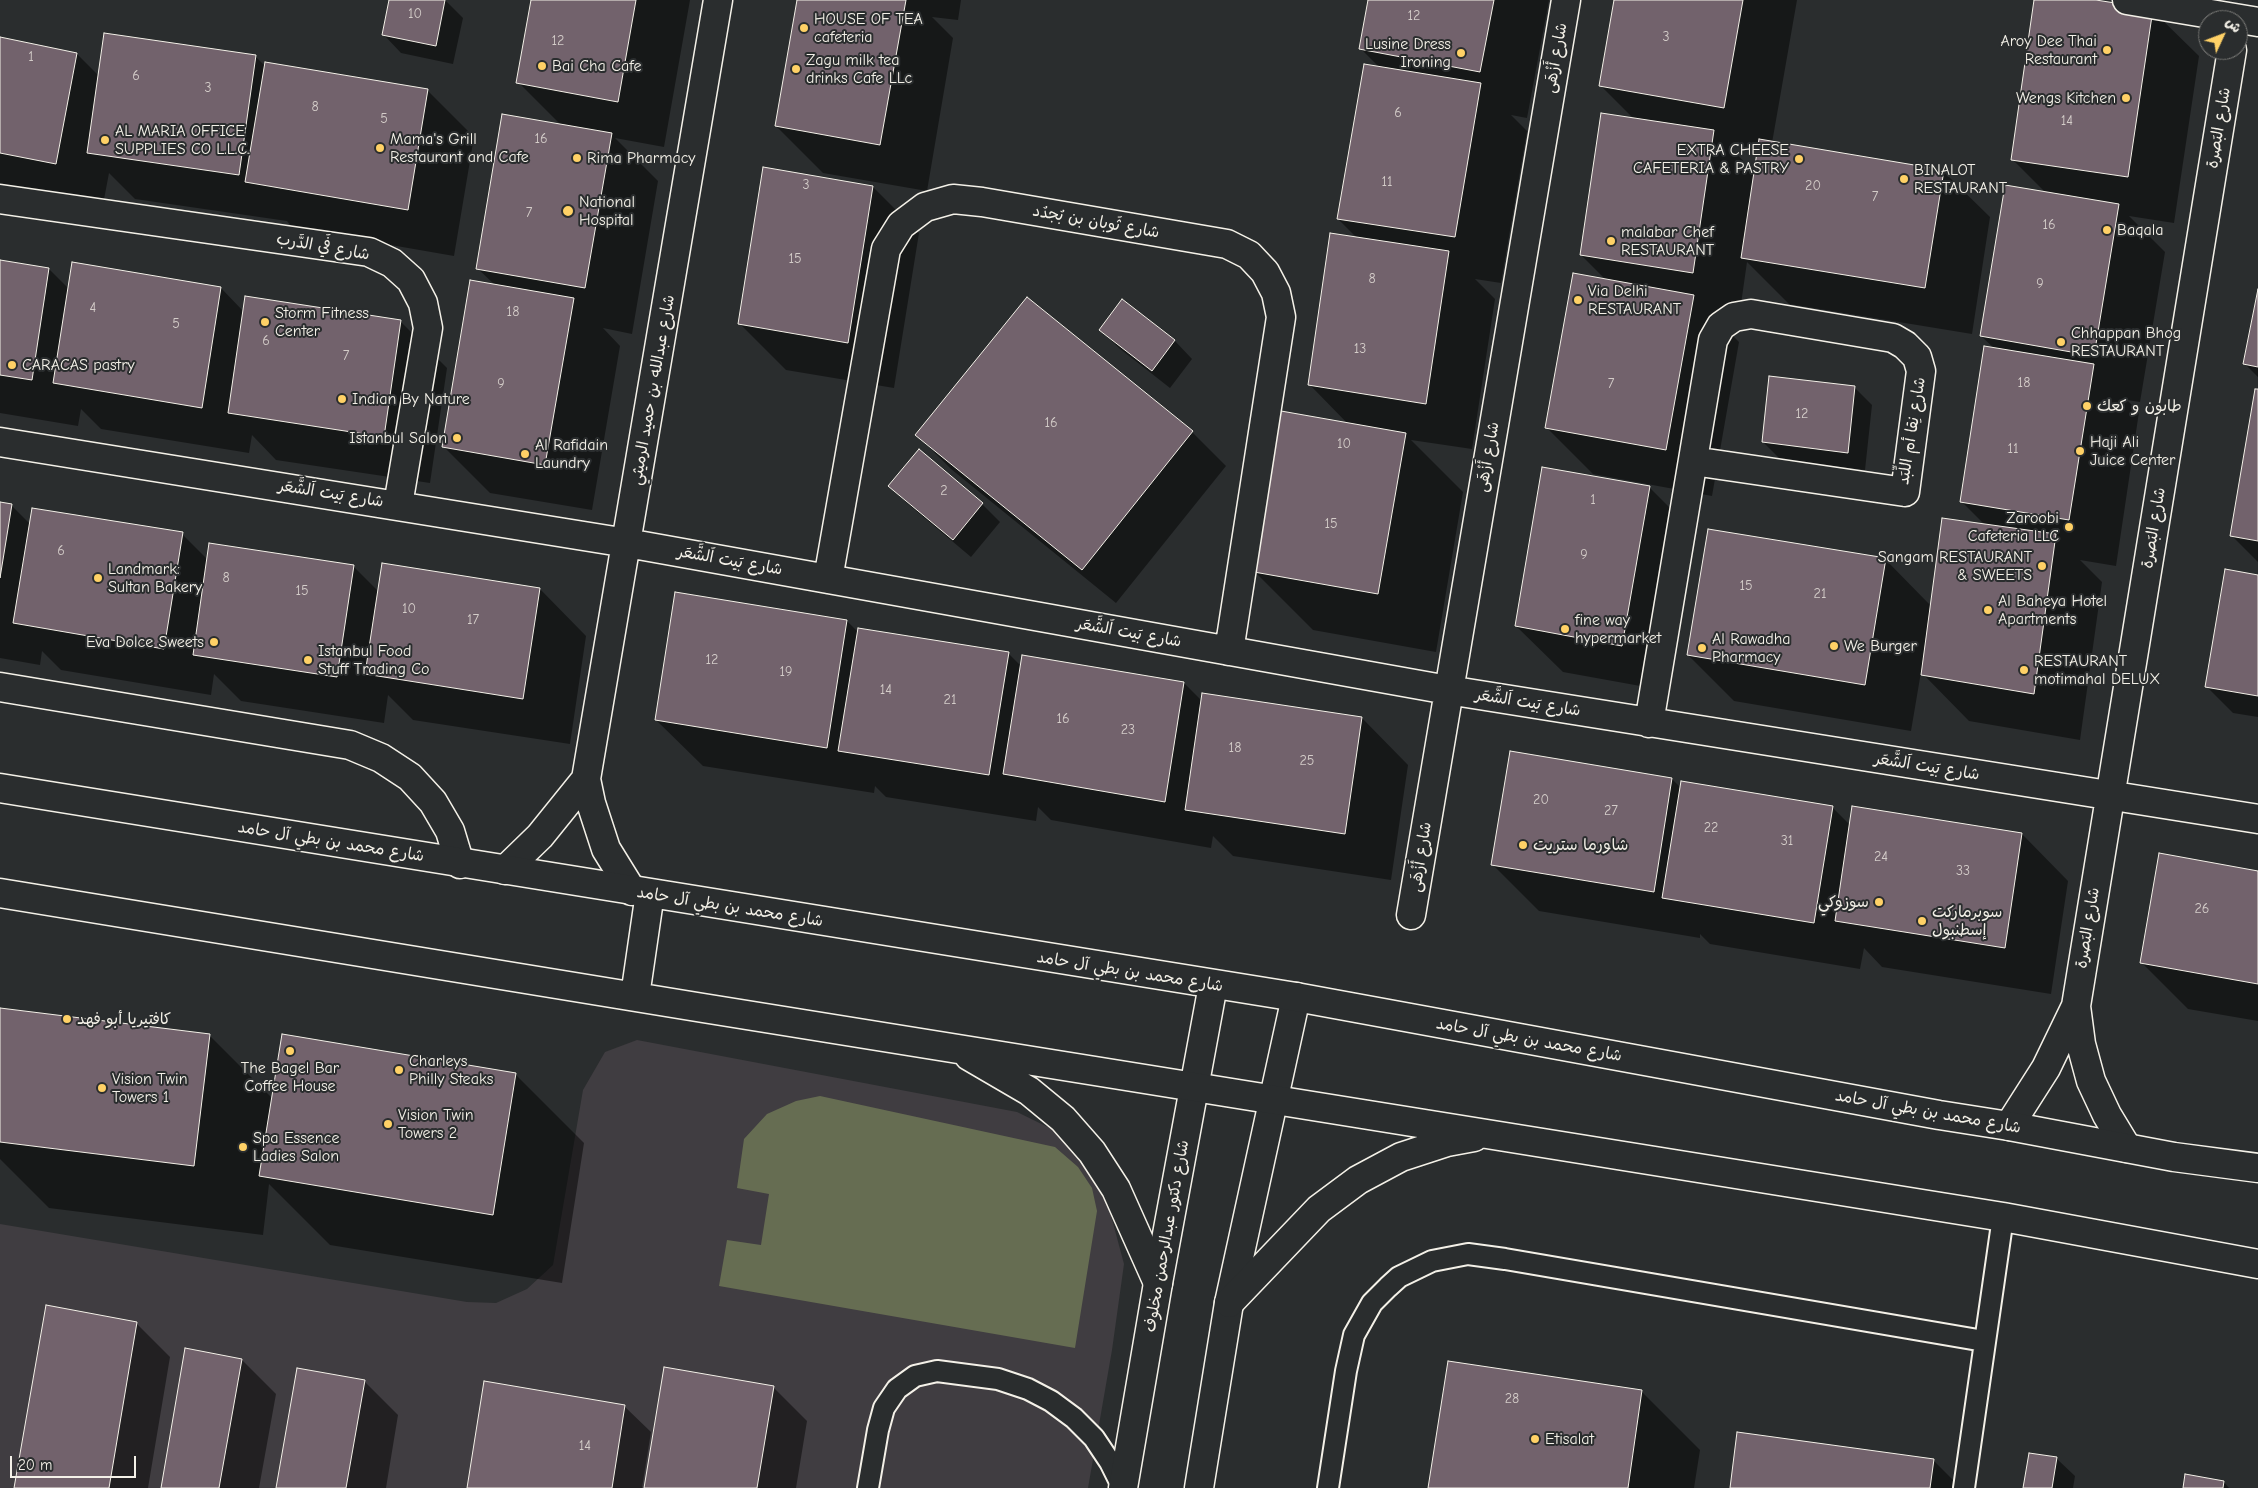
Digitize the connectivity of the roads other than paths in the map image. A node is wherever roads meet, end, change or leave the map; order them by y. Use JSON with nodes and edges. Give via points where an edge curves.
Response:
{"nodes":[{"id":1,"x":718,"y":0,"type":"edge"},
{"id":2,"x":1566,"y":0,"type":"edge"},
{"id":3,"x":2127,"y":0,"type":"edge"},
{"id":4,"x":2204,"y":10,"type":"edge"},
{"id":5,"x":2230,"y":60,"type":"edge"},
{"id":6,"x":0,"y":199,"type":"edge"},
{"id":7,"x":0,"y":442,"type":"edge"},
{"id":8,"x":1693,"y":461,"type":"junction"},
{"id":9,"x":398,"y":505,"type":"junction"},
{"id":10,"x":627,"y":543,"type":"junction"},
{"id":11,"x":828,"y":579,"type":"junction"},
{"id":12,"x":1229,"y":651,"type":"junction"},
{"id":13,"x":0,"y":687,"type":"edge"},
{"id":14,"x":1448,"y":690,"type":"junction"},
{"id":15,"x":1649,"y":723,"type":"junction"},
{"id":16,"x":586,"y":779,"type":"junction"},
{"id":17,"x":0,"y":788,"type":"edge"},
{"id":18,"x":2110,"y":796,"type":"junction"},
{"id":19,"x":2258,"y":819,"type":"edge"},
{"id":20,"x":460,"y":864,"type":"junction"},
{"id":21,"x":505,"y":870,"type":"junction"},
{"id":22,"x":0,"y":892,"type":"edge"},
{"id":23,"x":641,"y":892,"type":"junction"},
{"id":24,"x":1411,"y":915,"type":"dead end"},
{"id":25,"x":1212,"y":985,"type":"junction"},
{"id":26,"x":635,"y":996,"type":"junction"},
{"id":27,"x":1296,"y":997,"type":"junction"},
{"id":28,"x":2076,"y":1006,"type":"junction"},
{"id":29,"x":953,"y":1048,"type":"junction"},
{"id":30,"x":1195,"y":1086,"type":"junction"},
{"id":31,"x":1272,"y":1099,"type":"junction"},
{"id":32,"x":2010,"y":1126,"type":"junction"},
{"id":33,"x":1494,"y":1134,"type":"junction"},
{"id":34,"x":2127,"y":1148,"type":"junction"},
{"id":35,"x":2258,"y":1168,"type":"edge"},
{"id":36,"x":2003,"y":1216,"type":"junction"},
{"id":37,"x":2258,"y":1264,"type":"edge"},
{"id":38,"x":1158,"y":1283,"type":"junction"},
{"id":39,"x":1229,"y":1303,"type":"junction"},
{"id":40,"x":1984,"y":1341,"type":"junction"},
{"id":41,"x":868,"y":1488,"type":"edge"},
{"id":42,"x":1123,"y":1488,"type":"edge"},
{"id":43,"x":1198,"y":1488,"type":"edge"},
{"id":44,"x":1328,"y":1488,"type":"edge"},
{"id":45,"x":1964,"y":1488,"type":"edge"}],
"edges":[{"from":1,"to":10,"type":"street","name":"شارع عبدالله بن حميد الرميثي"},
{"from":2,"to":14,"type":"street","name":"شارع أَزْهَى"},
{"from":3,"to":4,"type":"street"},
{"from":5,"to":18,"type":"street","name":"شارع البَصرة"},
{"from":6,"to":9,"type":"street","name":"شارع فَي الدَّرب","via":[[369,252],[392,263],[411,280],[423,303],[428,328]]},
{"from":7,"to":9,"type":"street","name":"شارع بَيت اَلشَّعَر"},
{"from":8,"to":8,"type":"street","name":"شارع نِقا أم اللِّبَد","via":[[1713,340],[1721,326],[1734,317],[1751,314],[1893,338],[1917,357],[1921,371],[1905,492]]},
{"from":8,"to":15,"type":"street","name":"شارع نِقا أم اللِّبَد"},
{"from":9,"to":10,"type":"street","name":"شارع بَيت اَلشَّعَر"},
{"from":10,"to":11,"type":"street","name":"شارع بَيت اَلشَّعَر"},
{"from":10,"to":16,"type":"street","name":"شارع عبدالله بن حميد الرميثي"},
{"from":11,"to":12,"type":"street","name":"شارع بَيت اَلشَّعَر"},
{"from":11,"to":12,"type":"street","name":"شارع ثَوبان بن بُجدُد","via":[[886,249],[901,225],[924,207],[952,199],[1227,244],[1249,255],[1265,272],[1276,293],[1281,317]]},
{"from":12,"to":14,"type":"street","name":"شارع بَيت اَلشَّعَر"},
{"from":13,"to":20,"type":"street","via":[[350,744],[381,758],[410,777],[433,802],[450,831]]},
{"from":14,"to":15,"type":"street","name":"شارع بَيت اَلشَّعَر"},
{"from":14,"to":24,"type":"street","name":"شارع أَزْهَى"},
{"from":15,"to":18,"type":"street","name":"شارع بَيت اَلشَّعَر"},
{"from":16,"to":21,"type":"street","name":"شارع عبدالله بن حميد الرميثي","via":[[540,836]]},
{"from":16,"to":23,"type":"street","name":"شارع عبدالله بن حميد الرميثي","via":[[606,850]]},
{"from":17,"to":20,"type":"street","name":"شارع محمد بن بطي آل حامد"},
{"from":18,"to":19,"type":"street","name":"شارع بَيت اَلشَّعَر"},
{"from":18,"to":28,"type":"street","name":"شارع البَصرة"},
{"from":20,"to":21,"type":"street","name":"شارع محمد بن بطي آل حامد"},
{"from":21,"to":23,"type":"street","name":"شارع محمد بن بطي آل حامد"},
{"from":22,"to":26,"type":"street"},
{"from":23,"to":25,"type":"street","name":"شارع محمد بن بطي آل حامد"},
{"from":23,"to":26,"type":"street"},
{"from":25,"to":27,"type":"street","name":"شارع محمد بن بطي آل حامد"},
{"from":25,"to":30,"type":"street","name":"شارع دكتور عبدالرحمن مخلوف"},
{"from":26,"to":29,"type":"street"},
{"from":27,"to":31,"type":"street"},
{"from":27,"to":32,"type":"street","name":"شارع محمد بن بطي آل حامد","via":[[1929,1114]]},
{"from":28,"to":32,"type":"street","name":"شارع البَصرة","via":[[2046,1068]]},
{"from":28,"to":34,"type":"street","name":"شارع البَصرة","via":[[2081,1044],[2091,1081]]},
{"from":29,"to":30,"type":"street"},
{"from":29,"to":38,"type":"street","via":[[1030,1091],[1092,1152],[1116,1189]]},
{"from":30,"to":31,"type":"street"},
{"from":30,"to":38,"type":"street","name":"شارع دكتور عبدالرحمن مخلوف"},
{"from":31,"to":33,"type":"street"},
{"from":31,"to":39,"type":"street"},
{"from":32,"to":34,"type":"street","name":"شارع محمد بن بطي آل حامد"},
{"from":33,"to":36,"type":"street"},
{"from":33,"to":39,"type":"street","via":[[1446,1142],[1401,1157],[1358,1180],[1319,1209]]},
{"from":34,"to":35,"type":"street","name":"شارع محمد بن بطي آل حامد"},
{"from":36,"to":37,"type":"street"},
{"from":36,"to":40,"type":"lane"},
{"from":38,"to":42,"type":"street","name":"شارع دكتور عبدالرحمن مخلوف"},
{"from":39,"to":43,"type":"street"},
{"from":40,"to":44,"type":"lane","via":[[1505,1259],[1468,1254],[1432,1261],[1399,1277],[1388,1287],[1372,1303],[1354,1335]]},
{"from":40,"to":45,"type":"lane"},
{"from":41,"to":42,"type":"lane","via":[[884,1408],[897,1389],[915,1376],[937,1372],[998,1379],[1051,1401],[1094,1438]]}]}
